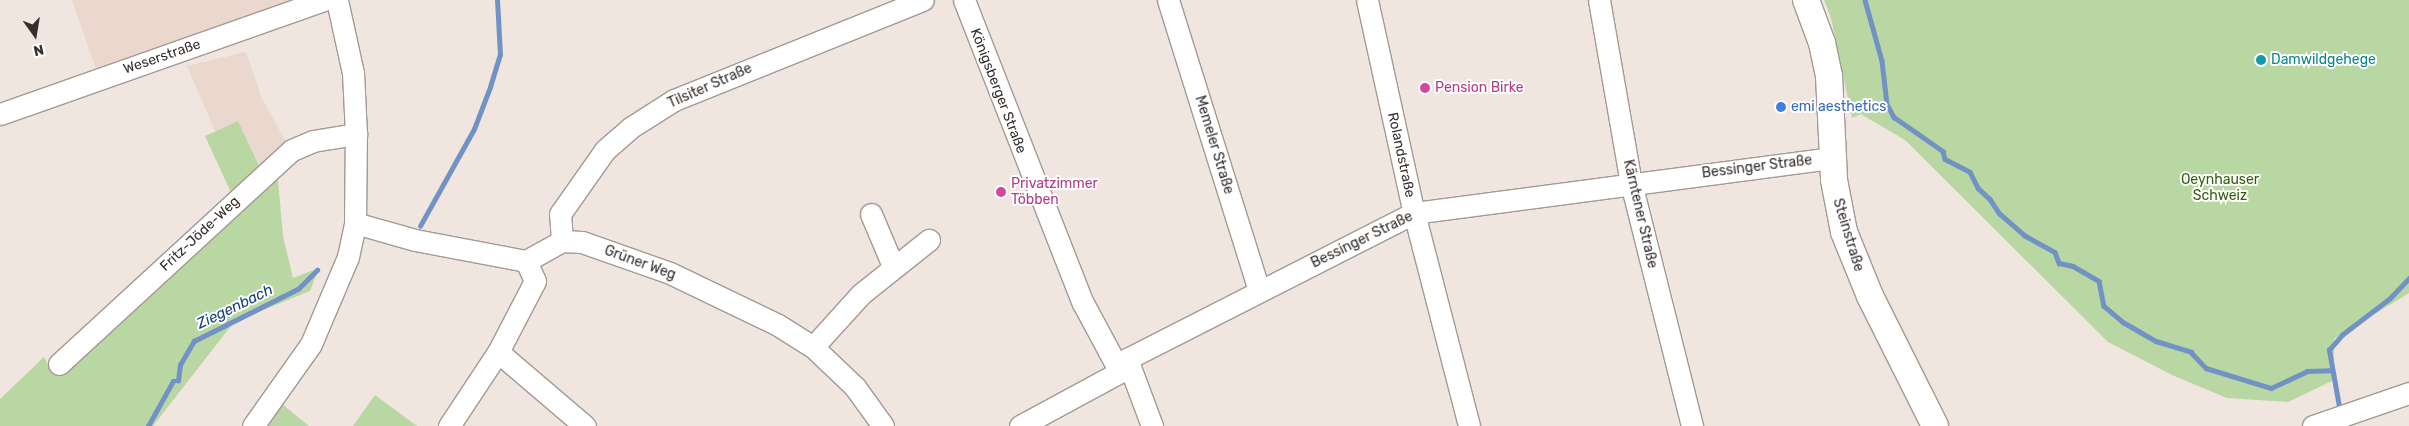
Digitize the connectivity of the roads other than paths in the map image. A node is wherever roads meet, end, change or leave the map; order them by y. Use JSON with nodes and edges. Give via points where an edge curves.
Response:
{"nodes":[{"id":1,"x":324,"y":0,"type":"edge"},
{"id":2,"x":337,"y":0,"type":"edge"},
{"id":3,"x":923,"y":0,"type":"edge"},
{"id":4,"x":964,"y":0,"type":"edge"},
{"id":5,"x":1168,"y":0,"type":"edge"},
{"id":6,"x":1367,"y":0,"type":"edge"},
{"id":7,"x":1599,"y":0,"type":"edge"},
{"id":8,"x":1806,"y":0,"type":"edge"},
{"id":9,"x":0,"y":114,"type":"edge"},
{"id":10,"x":356,"y":134,"type":"junction"},
{"id":11,"x":1833,"y":158,"type":"junction"},
{"id":12,"x":1631,"y":183,"type":"junction"},
{"id":13,"x":871,"y":214,"type":"dead end"},
{"id":14,"x":1414,"y":214,"type":"junction"},
{"id":15,"x":355,"y":223,"type":"junction"},
{"id":16,"x":929,"y":240,"type":"dead end"},
{"id":17,"x":562,"y":241,"type":"junction"},
{"id":18,"x":526,"y":261,"type":"junction"},
{"id":19,"x":893,"y":266,"type":"junction"},
{"id":20,"x":1259,"y":290,"type":"junction"},
{"id":21,"x":812,"y":347,"type":"junction"},
{"id":22,"x":498,"y":352,"type":"junction"},
{"id":23,"x":59,"y":364,"type":"dead end"},
{"id":24,"x":1124,"y":366,"type":"junction"},
{"id":25,"x":2409,"y":393,"type":"edge"},
{"id":26,"x":2322,"y":424,"type":"edge"},
{"id":27,"x":254,"y":426,"type":"edge"},
{"id":28,"x":448,"y":426,"type":"edge"},
{"id":29,"x":585,"y":426,"type":"edge"},
{"id":30,"x":883,"y":426,"type":"edge"},
{"id":31,"x":1020,"y":426,"type":"edge"},
{"id":32,"x":1152,"y":426,"type":"edge"},
{"id":33,"x":1469,"y":426,"type":"edge"},
{"id":34,"x":1692,"y":426,"type":"edge"},
{"id":35,"x":1935,"y":426,"type":"edge"}],
"edges":[{"from":1,"to":9,"type":"street","name":"Weserstraße"},
{"from":2,"to":10,"type":"street","via":[[353,73]]},
{"from":3,"to":17,"type":"street","name":"Tilsiter Straße","via":[[674,100],[630,128],[605,150],[560,214]]},
{"from":4,"to":24,"type":"street","name":"Königsberger Straße","via":[[1083,303]]},
{"from":5,"to":20,"type":"street","name":"Memeler Straße"},
{"from":6,"to":14,"type":"street","name":"Rolandstraße"},
{"from":7,"to":12,"type":"street","name":"Kärntener Straße"},
{"from":8,"to":11,"type":"main road","name":"Steinstraße","via":[[1822,43],[1829,76]]},
{"from":10,"to":15,"type":"street"},
{"from":10,"to":23,"type":"street","name":"Fritz-Jöde-Weg","via":[[313,141],[292,150]]},
{"from":11,"to":12,"type":"street","name":"Bessinger Straße"},
{"from":11,"to":35,"type":"main road","name":"Steinstraße","via":[[1837,203],[1854,260]]},
{"from":12,"to":14,"type":"street","name":"Bessinger Straße"},
{"from":12,"to":34,"type":"street","name":"Kärntener Straße"},
{"from":13,"to":19,"type":"street"},
{"from":14,"to":20,"type":"street","name":"Bessinger Straße"},
{"from":14,"to":33,"type":"street","name":"Rolandstraße"},
{"from":15,"to":18,"type":"street","via":[[415,240]]},
{"from":15,"to":27,"type":"street","via":[[348,257],[311,344]]},
{"from":16,"to":19,"type":"street"},
{"from":17,"to":18,"type":"street"},
{"from":17,"to":21,"type":"street","name":"Grüner Weg","via":[[582,242],[670,273],[778,325]]},
{"from":18,"to":22,"type":"street","via":[[535,282]]},
{"from":19,"to":21,"type":"street","via":[[861,294]]},
{"from":20,"to":24,"type":"street","name":"Bessinger Straße"},
{"from":21,"to":30,"type":"street","name":"Grüner Weg","via":[[855,387]]},
{"from":22,"to":28,"type":"street"},
{"from":22,"to":29,"type":"street"},
{"from":24,"to":31,"type":"street","name":"Bessinger Straße"},
{"from":24,"to":32,"type":"street","name":"Königsberger Straße"},
{"from":25,"to":26,"type":"street"}]}
